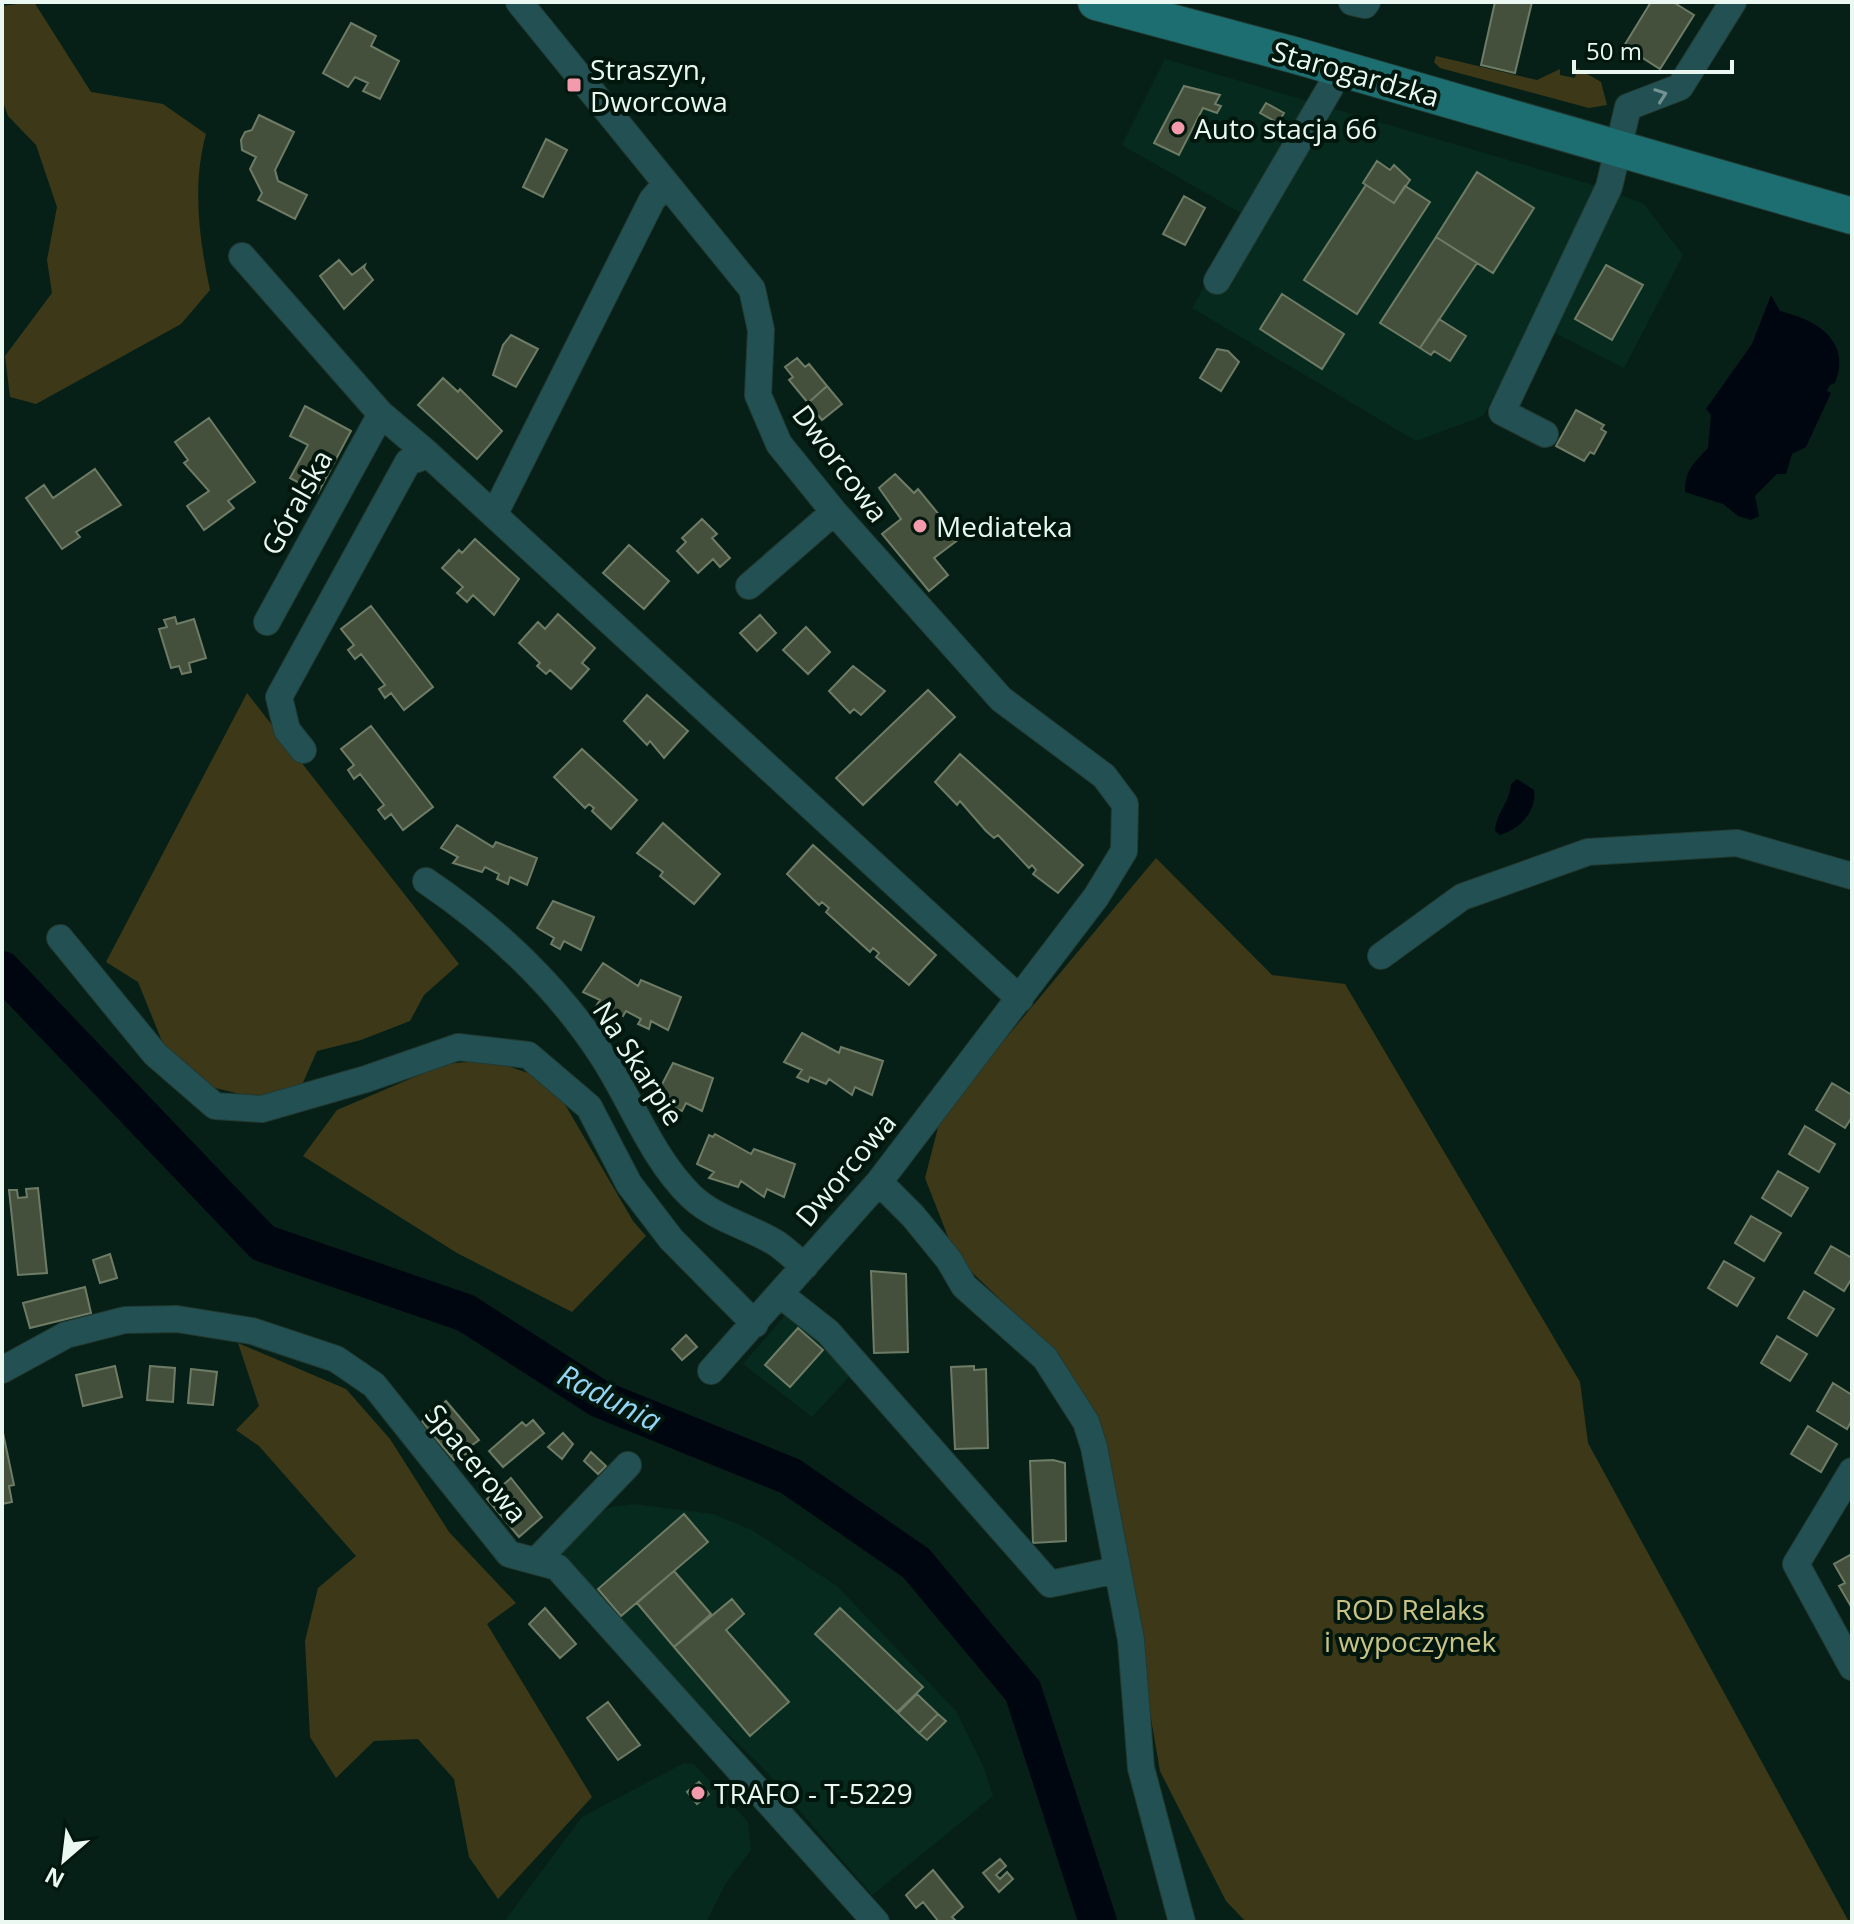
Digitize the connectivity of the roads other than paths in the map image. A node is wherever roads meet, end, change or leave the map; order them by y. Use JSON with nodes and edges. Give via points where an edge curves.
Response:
{"nodes":[{"id":1,"x":519,"y":2,"type":"edge"},
{"id":2,"x":1096,"y":2,"type":"edge"},
{"id":3,"x":1352,"y":2,"type":"edge"},
{"id":4,"x":1367,"y":2,"type":"edge"},
{"id":5,"x":1733,"y":2,"type":"edge"},
{"id":6,"x":1336,"y":67,"type":"junction"},
{"id":7,"x":1616,"y":148,"type":"junction"},
{"id":8,"x":666,"y":184,"type":"junction"},
{"id":9,"x":1852,"y":216,"type":"edge"},
{"id":10,"x":242,"y":256,"type":"dead end"},
{"id":11,"x":1217,"y":281,"type":"dead end"},
{"id":12,"x":381,"y":414,"type":"junction"},
{"id":13,"x":1545,"y":434,"type":"dead end"},
{"id":14,"x":429,"y":455,"type":"junction"},
{"id":15,"x":834,"y":512,"type":"junction"},
{"id":16,"x":494,"y":515,"type":"junction"},
{"id":17,"x":749,"y":586,"type":"dead end"},
{"id":18,"x":267,"y":622,"type":"dead end"},
{"id":19,"x":303,"y":750,"type":"dead end"},
{"id":20,"x":1852,"y":876,"type":"edge"},
{"id":21,"x":426,"y":881,"type":"dead end"},
{"id":22,"x":60,"y":938,"type":"dead end"},
{"id":23,"x":1381,"y":956,"type":"dead end"},
{"id":24,"x":1020,"y":999,"type":"junction"},
{"id":25,"x":879,"y":1182,"type":"junction"},
{"id":26,"x":805,"y":1266,"type":"junction"},
{"id":27,"x":781,"y":1295,"type":"junction"},
{"id":28,"x":755,"y":1324,"type":"junction"},
{"id":29,"x":2,"y":1370,"type":"edge"},
{"id":30,"x":711,"y":1371,"type":"dead end"},
{"id":31,"x":628,"y":1465,"type":"dead end"},
{"id":32,"x":1852,"y":1471,"type":"edge"},
{"id":33,"x":538,"y":1559,"type":"junction"},
{"id":34,"x":1117,"y":1570,"type":"junction"},
{"id":35,"x":1852,"y":1667,"type":"edge"},
{"id":36,"x":876,"y":1922,"type":"edge"},
{"id":37,"x":1182,"y":1922,"type":"edge"}],
"edges":[{"from":1,"to":8,"type":"street","name":"Dworcowa"},
{"from":2,"to":6,"type":"main road","name":"Starogardzka"},
{"from":3,"to":4,"type":"street"},
{"from":7,"to":5,"type":"street","one_way":true,"via":[[1628,107],[1680,87]]},
{"from":6,"to":7,"type":"main road","name":"Starogardzka"},
{"from":6,"to":11,"type":"street","via":[[1330,88]]},
{"from":7,"to":9,"type":"main road","name":"Starogardzka"},
{"from":7,"to":13,"type":"street","via":[[1609,187],[1502,412]]},
{"from":8,"to":15,"type":"street","name":"Dworcowa","via":[[752,289],[761,330],[758,395],[763,410],[779,444]]},
{"from":8,"to":16,"type":"street","via":[[652,200]]},
{"from":10,"to":12,"type":"street"},
{"from":12,"to":14,"type":"street"},
{"from":12,"to":18,"type":"street","name":"Góralska"},
{"from":14,"to":16,"type":"street"},
{"from":14,"to":19,"type":"street","via":[[408,462],[279,697],[287,730]]},
{"from":15,"to":17,"type":"street"},
{"from":15,"to":24,"type":"street","name":"Dworcowa","via":[[1001,699],[1104,776],[1125,804],[1124,851],[1114,871]]},
{"from":16,"to":24,"type":"street"},
{"from":20,"to":23,"type":"street","via":[[1737,843],[1588,852],[1462,897]]},
{"from":21,"to":26,"type":"street","name":"Na Skarpie","via":[[466,908],[558,998],[602,1055],[669,1172],[692,1197]]},
{"from":22,"to":28,"type":"street","via":[[155,1054],[215,1106],[262,1109],[458,1047],[528,1055],[589,1107],[629,1184],[671,1239]]},
{"from":24,"to":25,"type":"street","name":"Dworcowa"},
{"from":25,"to":26,"type":"street","name":"Dworcowa"},
{"from":25,"to":34,"type":"street","via":[[949,1260],[964,1286],[1045,1358],[1067,1388],[1094,1447]]},
{"from":26,"to":27,"type":"street","name":"Dworcowa"},
{"from":27,"to":28,"type":"street","name":"Dworcowa"},
{"from":27,"to":34,"type":"street","via":[[828,1332],[1050,1584]]},
{"from":28,"to":30,"type":"street","name":"Dworcowa"},
{"from":29,"to":33,"type":"street","name":"Spacerowa","via":[[66,1335],[125,1320],[177,1319],[252,1331],[336,1359],[374,1385],[509,1554]]},
{"from":31,"to":33,"type":"street"},
{"from":32,"to":35,"type":"street","via":[[1796,1564]]},
{"from":33,"to":36,"type":"street","name":"Spacerowa","via":[[557,1567]]},
{"from":34,"to":37,"type":"street","via":[[1131,1640],[1141,1768]]}]}
